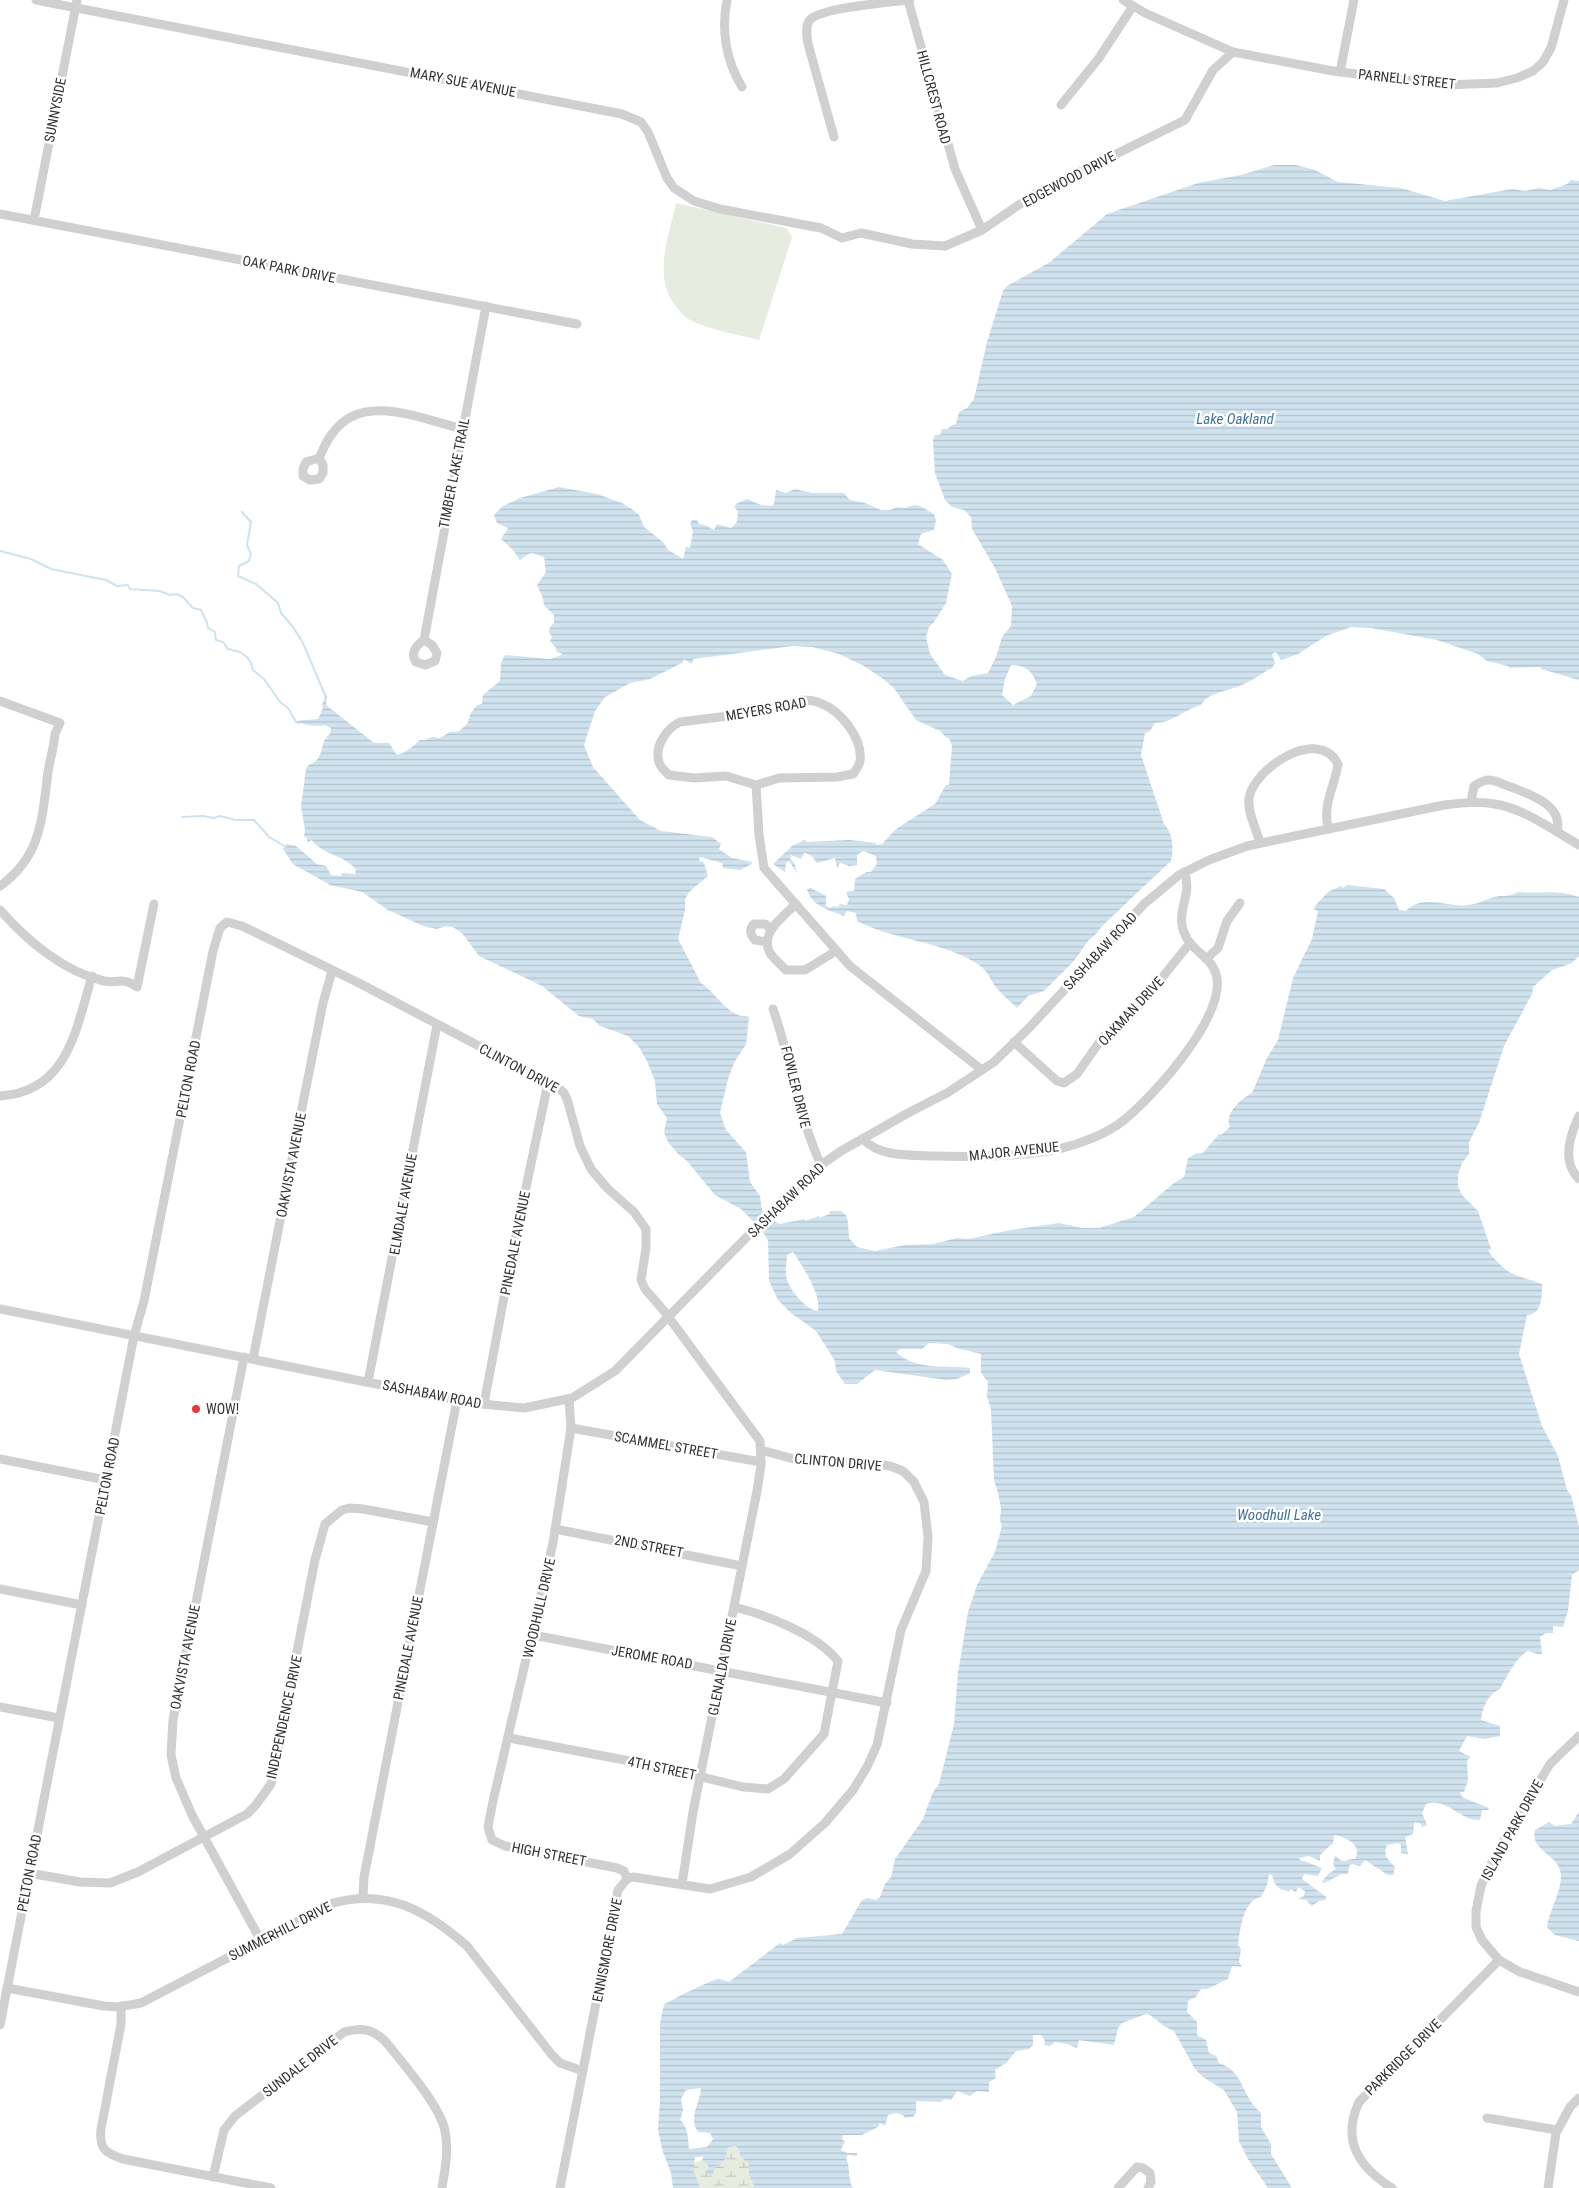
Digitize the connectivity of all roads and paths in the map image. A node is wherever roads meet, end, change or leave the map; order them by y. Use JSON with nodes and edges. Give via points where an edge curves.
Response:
{"nodes":[{"id":1,"x":36,"y":0,"type":"edge"},
{"id":2,"x":727,"y":0,"type":"edge"},
{"id":3,"x":909,"y":0,"type":"edge"},
{"id":4,"x":1124,"y":0,"type":"edge"},
{"id":5,"x":1354,"y":0,"type":"edge"},
{"id":6,"x":1564,"y":0,"type":"edge"},
{"id":7,"x":76,"y":4,"type":"edge"},
{"id":8,"x":1133,"y":6,"type":"junction"},
{"id":9,"x":1233,"y":52,"type":"junction"},
{"id":10,"x":1340,"y":72,"type":"junction"},
{"id":11,"x":742,"y":87,"type":"dead end"},
{"id":12,"x":1061,"y":105,"type":"dead end"},
{"id":13,"x":834,"y":137,"type":"dead end"},
{"id":14,"x":0,"y":214,"type":"edge"},
{"id":15,"x":34,"y":220,"type":"junction"},
{"id":16,"x":982,"y":230,"type":"junction"},
{"id":17,"x":842,"y":238,"type":"joint"},
{"id":18,"x":486,"y":306,"type":"junction"},
{"id":19,"x":577,"y":324,"type":"dead end"},
{"id":20,"x":463,"y":429,"type":"junction"},
{"id":21,"x":319,"y":458,"type":"dead end"},
{"id":22,"x":424,"y":640,"type":"dead end"},
{"id":23,"x":0,"y":701,"type":"edge"},
{"id":24,"x":756,"y":785,"type":"junction"},
{"id":25,"x":1470,"y":802,"type":"junction"},
{"id":26,"x":1329,"y":829,"type":"junction"},
{"id":27,"x":1557,"y":832,"type":"junction"},
{"id":28,"x":1260,"y":844,"type":"junction"},
{"id":29,"x":1579,"y":845,"type":"edge"},
{"id":30,"x":1184,"y":872,"type":"junction"},
{"id":31,"x":0,"y":886,"type":"edge"},
{"id":32,"x":1240,"y":903,"type":"dead end"},
{"id":33,"x":154,"y":904,"type":"dead end"},
{"id":34,"x":796,"y":904,"type":"junction"},
{"id":35,"x":0,"y":910,"type":"edge"},
{"id":36,"x":220,"y":928,"type":"joint"},
{"id":37,"x":771,"y":929,"type":"junction"},
{"id":38,"x":768,"y":942,"type":"junction"},
{"id":39,"x":1190,"y":943,"type":"junction"},
{"id":40,"x":836,"y":951,"type":"junction"},
{"id":41,"x":1206,"y":959,"type":"junction"},
{"id":42,"x":332,"y":971,"type":"junction"},
{"id":43,"x":92,"y":976,"type":"junction"},
{"id":44,"x":774,"y":1009,"type":"dead end"},
{"id":45,"x":437,"y":1025,"type":"junction"},
{"id":46,"x":1014,"y":1042,"type":"junction"},
{"id":47,"x":982,"y":1070,"type":"junction"},
{"id":48,"x":548,"y":1083,"type":"junction"},
{"id":49,"x":0,"y":1096,"type":"edge"},
{"id":50,"x":1579,"y":1116,"type":"edge"},
{"id":51,"x":863,"y":1139,"type":"junction"},
{"id":52,"x":821,"y":1165,"type":"junction"},
{"id":53,"x":1579,"y":1179,"type":"edge"},
{"id":54,"x":0,"y":1310,"type":"edge"},
{"id":55,"x":668,"y":1318,"type":"junction"},
{"id":56,"x":134,"y":1336,"type":"junction"},
{"id":57,"x":249,"y":1358,"type":"junction"},
{"id":58,"x":368,"y":1382,"type":"junction"},
{"id":59,"x":569,"y":1399,"type":"junction"},
{"id":60,"x":457,"y":1400,"type":"junction"},
{"id":61,"x":484,"y":1404,"type":"junction"},
{"id":62,"x":571,"y":1428,"type":"junction"},
{"id":63,"x":761,"y":1450,"type":"junction"},
{"id":64,"x":0,"y":1459,"type":"edge"},
{"id":65,"x":761,"y":1462,"type":"junction"},
{"id":66,"x":106,"y":1480,"type":"junction"},
{"id":67,"x":433,"y":1522,"type":"junction"},
{"id":68,"x":555,"y":1529,"type":"junction"},
{"id":69,"x":742,"y":1566,"type":"junction"},
{"id":70,"x":0,"y":1589,"type":"edge"},
{"id":71,"x":82,"y":1605,"type":"junction"},
{"id":72,"x":734,"y":1607,"type":"junction"},
{"id":73,"x":533,"y":1635,"type":"junction"},
{"id":74,"x":722,"y":1670,"type":"junction"},
{"id":75,"x":832,"y":1693,"type":"junction"},
{"id":76,"x":887,"y":1703,"type":"junction"},
{"id":77,"x":0,"y":1708,"type":"edge"},
{"id":78,"x":59,"y":1718,"type":"junction"},
{"id":79,"x":1579,"y":1736,"type":"edge"},
{"id":80,"x":509,"y":1738,"type":"junction"},
{"id":81,"x":700,"y":1777,"type":"junction"},
{"id":82,"x":491,"y":1814,"type":"joint"},
{"id":83,"x":205,"y":1837,"type":"junction"},
{"id":84,"x":30,"y":1872,"type":"junction"},
{"id":85,"x":627,"y":1879,"type":"junction"},
{"id":86,"x":682,"y":1884,"type":"junction"},
{"id":87,"x":363,"y":1897,"type":"junction"},
{"id":88,"x":261,"y":1940,"type":"junction"},
{"id":89,"x":1499,"y":1960,"type":"junction"},
{"id":90,"x":7,"y":1988,"type":"junction"},
{"id":91,"x":1579,"y":1992,"type":"edge"},
{"id":92,"x":121,"y":2006,"type":"junction"},
{"id":93,"x":0,"y":2025,"type":"edge"},
{"id":94,"x":583,"y":2071,"type":"junction"},
{"id":95,"x":1579,"y":2098,"type":"edge"},
{"id":96,"x":1487,"y":2118,"type":"dead end"},
{"id":97,"x":1557,"y":2130,"type":"junction"},
{"id":98,"x":213,"y":2177,"type":"junction"},
{"id":99,"x":271,"y":2188,"type":"edge"},
{"id":100,"x":442,"y":2188,"type":"edge"},
{"id":101,"x":560,"y":2188,"type":"edge"},
{"id":102,"x":1118,"y":2188,"type":"edge"},
{"id":103,"x":1148,"y":2188,"type":"edge"},
{"id":104,"x":1392,"y":2188,"type":"edge"},
{"id":105,"x":1548,"y":2188,"type":"edge"}],
"edges":[{"from":1,"to":7,"type":"street","name":"MARY SUE AVENUE"},
{"from":2,"to":11,"type":"street","via":[[724,28],[730,61]]},
{"from":3,"to":13,"type":"street","via":[[828,11],[809,21],[806,29],[808,44]]},
{"from":3,"to":16,"type":"street","name":"HILLCREST ROAD","via":[[954,170]]},
{"from":4,"to":8,"type":"street","name":"PARNELL STREET"},
{"from":5,"to":10,"type":"street"},
{"from":6,"to":10,"type":"street","name":"PARNELL STREET","via":[[1551,48],[1543,62],[1518,78],[1497,84],[1444,85]]},
{"from":7,"to":15,"type":"street","name":"SUNNYSIDE"},
{"from":7,"to":17,"type":"street","name":"MARY SUE AVENUE","via":[[622,114],[641,122],[667,178],[674,188],[694,201],[820,228]]},
{"from":8,"to":9,"type":"street","name":"PARNELL STREET"},
{"from":8,"to":12,"type":"street","via":[[1099,58]]},
{"from":9,"to":10,"type":"street","name":"PARNELL STREET"},
{"from":9,"to":16,"type":"street","name":"EDGEWOOD DRIVE","via":[[1213,70],[1185,120],[1035,194]]},
{"from":14,"to":15,"type":"street","name":"OAK PARK DRIVE"},
{"from":15,"to":18,"type":"street","name":"OAK PARK DRIVE"},
{"from":16,"to":17,"type":"street","name":"EDGEWOOD DRIVE","via":[[945,246],[912,244],[861,233]]},
{"from":18,"to":19,"type":"street","name":"OAK PARK DRIVE"},
{"from":18,"to":20,"type":"street","name":"TIMBER LAKE TRAIL"},
{"from":20,"to":21,"type":"street","via":[[403,412],[364,413],[341,424],[332,433]]},
{"from":20,"to":22,"type":"street","name":"TIMBER LAKE TRAIL"},
{"from":23,"to":31,"type":"street","via":[[60,723],[54,734],[38,837],[21,867]]},
{"from":24,"to":24,"type":"street","name":"MEYERS ROAD","via":[[779,778],[853,774],[860,761],[860,749],[854,735],[836,712],[821,703],[801,700],[760,712],[680,722],[672,726],[660,742],[659,763],[669,775],[694,778],[726,776]]},
{"from":24,"to":34,"type":"street","via":[[764,868]]},
{"from":25,"to":26,"type":"street","name":"SASHABAW ROAD"},
{"from":25,"to":27,"type":"street","name":"SASHABAW ROAD","via":[[1509,808]]},
{"from":25,"to":27,"type":"street","via":[[1474,786],[1487,780],[1496,782],[1544,802],[1557,818]]},
{"from":26,"to":28,"type":"street","name":"SASHABAW ROAD"},
{"from":26,"to":28,"type":"street","via":[[1327,808],[1338,764],[1319,749],[1304,748],[1276,764],[1254,786],[1249,806]]},
{"from":27,"to":29,"type":"street","name":"SASHABAW ROAD"},
{"from":28,"to":30,"type":"street","name":"SASHABAW ROAD","via":[[1209,860]]},
{"from":30,"to":39,"type":"street","via":[[1188,883],[1181,921],[1182,932]]},
{"from":30,"to":46,"type":"street","name":"SASHABAW ROAD","via":[[1144,904]]},
{"from":32,"to":41,"type":"street","via":[[1227,921],[1218,948]]},
{"from":33,"to":43,"type":"street","via":[[137,987],[126,980],[104,981]]},
{"from":34,"to":37,"type":"street"},
{"from":34,"to":40,"type":"street"},
{"from":35,"to":43,"type":"street","via":[[51,957]]},
{"from":36,"to":42,"type":"street","name":"CLINTON DRIVE","via":[[227,922],[242,926]]},
{"from":36,"to":56,"type":"street","name":"PELTON ROAD","via":[[144,1301]]},
{"from":37,"to":38,"type":"street"},
{"from":37,"to":38,"type":"street","via":[[760,923],[754,924],[750,931],[754,940]]},
{"from":38,"to":40,"type":"street","via":[[770,952],[786,970],[806,970]]},
{"from":39,"to":41,"type":"street","name":"MAJOR AVENUE"},
{"from":39,"to":46,"type":"street","name":"OAKMAN DRIVE","via":[[1144,1000],[1103,1037],[1070,1080],[1064,1083],[1057,1081]]},
{"from":40,"to":47,"type":"street"},
{"from":41,"to":51,"type":"street","name":"MAJOR AVENUE","via":[[1212,965],[1218,982],[1210,1016],[1165,1079],[1123,1121],[1104,1132],[1059,1149],[982,1157],[877,1150]]},
{"from":42,"to":45,"type":"street","name":"CLINTON DRIVE"},
{"from":42,"to":57,"type":"street","name":"OAKVISTA AVENUE"},
{"from":43,"to":49,"type":"street","via":[[72,1042],[61,1065],[42,1083],[14,1095]]},
{"from":44,"to":52,"type":"street","name":"FOWLER DRIVE","via":[[806,1129]]},
{"from":45,"to":48,"type":"street","name":"CLINTON DRIVE"},
{"from":45,"to":58,"type":"street","name":"ELMDALE AVENUE"},
{"from":46,"to":47,"type":"street","name":"SASHABAW ROAD"},
{"from":47,"to":51,"type":"street","name":"SASHABAW ROAD","via":[[948,1094]]},
{"from":48,"to":55,"type":"street","name":"CLINTON DRIVE","via":[[564,1093],[580,1146],[591,1169],[634,1212],[646,1229],[641,1280]]},
{"from":48,"to":61,"type":"street","name":"PINEDALE AVENUE"},
{"from":50,"to":53,"type":"street","via":[[1572,1132],[1569,1155],[1571,1167]]},
{"from":51,"to":52,"type":"street","name":"SASHABAW ROAD"},
{"from":52,"to":55,"type":"street","name":"SASHABAW ROAD"},
{"from":54,"to":56,"type":"street","name":"SASHABAW ROAD"},
{"from":55,"to":59,"type":"street","name":"SASHABAW ROAD","via":[[615,1371]]},
{"from":55,"to":63,"type":"street","name":"CLINTON DRIVE","via":[[750,1426],[760,1441]]},
{"from":56,"to":57,"type":"street","name":"SASHABAW ROAD"},
{"from":56,"to":66,"type":"street","name":"PELTON ROAD"},
{"from":57,"to":58,"type":"street","name":"SASHABAW ROAD"},
{"from":57,"to":83,"type":"street","name":"OAKVISTA AVENUE","via":[[171,1736],[176,1778]]},
{"from":58,"to":60,"type":"street","name":"SASHABAW ROAD"},
{"from":59,"to":61,"type":"street","name":"SASHABAW ROAD","via":[[524,1408]]},
{"from":59,"to":62,"type":"street","name":"WOODHULL DRIVE"},
{"from":60,"to":61,"type":"street","name":"SASHABAW ROAD"},
{"from":60,"to":67,"type":"street","name":"PINEDALE AVENUE"},
{"from":62,"to":65,"type":"street","name":"SCAMMEL STREET"},
{"from":62,"to":68,"type":"street","name":"WOODHULL DRIVE"},
{"from":63,"to":65,"type":"street","name":"GLENALDA DRIVE"},
{"from":63,"to":76,"type":"street","name":"CLINTON DRIVE","via":[[794,1460],[890,1466],[903,1471],[914,1482],[924,1502],[926,1571],[901,1630]]},
{"from":64,"to":66,"type":"street"},
{"from":65,"to":69,"type":"street","name":"GLENALDA DRIVE"},
{"from":66,"to":71,"type":"street","name":"PELTON ROAD"},
{"from":67,"to":83,"type":"street","name":"INDEPENDENCE DRIVE","via":[[349,1508],[325,1524],[271,1784],[247,1814]]},
{"from":67,"to":87,"type":"street","name":"PINEDALE AVENUE","via":[[364,1877]]},
{"from":68,"to":69,"type":"street","name":"2ND STREET"},
{"from":68,"to":73,"type":"street","name":"WOODHULL DRIVE"},
{"from":69,"to":72,"type":"street","name":"GLENALDA DRIVE"},
{"from":70,"to":71,"type":"street"},
{"from":71,"to":78,"type":"street","name":"PELTON ROAD"},
{"from":72,"to":74,"type":"street","name":"GLENALDA DRIVE"},
{"from":72,"to":75,"type":"street","via":[[802,1634],[830,1651],[838,1661]]},
{"from":73,"to":74,"type":"street","name":"JEROME ROAD"},
{"from":73,"to":80,"type":"street","name":"WOODHULL DRIVE"},
{"from":74,"to":75,"type":"street","name":"JEROME ROAD"},
{"from":74,"to":81,"type":"street","name":"GLENALDA DRIVE"},
{"from":75,"to":76,"type":"street","name":"JEROME ROAD"},
{"from":75,"to":81,"type":"street","name":"4TH STREET","via":[[824,1734],[784,1779],[768,1789]]},
{"from":76,"to":86,"type":"street","via":[[868,1767],[825,1823],[790,1854],[751,1877],[729,1885],[710,1889]]},
{"from":77,"to":78,"type":"street"},
{"from":78,"to":84,"type":"street","name":"PELTON ROAD"},
{"from":79,"to":89,"type":"street","name":"ISLAND PARK DRIVE","via":[[1550,1764],[1497,1852],[1477,1898],[1476,1927],[1482,1940]]},
{"from":80,"to":81,"type":"street","name":"4TH STREET"},
{"from":80,"to":82,"type":"street","name":"WOODHULL DRIVE"},
{"from":81,"to":86,"type":"street","name":"GLENALDA DRIVE"},
{"from":82,"to":85,"type":"street","name":"HIGH STREET","via":[[488,1832],[492,1840],[505,1846],[617,1868],[624,1871]]},
{"from":83,"to":84,"type":"street","name":"INDEPENDENCE DRIVE","via":[[110,1883],[88,1883]]},
{"from":83,"to":88,"type":"street","name":"OAKVISTA AVENUE"},
{"from":84,"to":90,"type":"street","name":"PELTON ROAD"},
{"from":85,"to":86,"type":"street","via":[[633,1877]]},
{"from":85,"to":94,"type":"street","name":"ENNISMORE DRIVE","via":[[618,1890]]},
{"from":87,"to":88,"type":"street","name":"SUMMERHILL DRIVE","via":[[333,1903]]},
{"from":87,"to":94,"type":"street","name":"SUMMERHILL DRIVE","via":[[394,1901],[450,1931],[467,1946],[552,2055],[560,2062]]},
{"from":88,"to":92,"type":"street","name":"SUMMERHILL DRIVE","via":[[157,1995]]},
{"from":89,"to":91,"type":"street","via":[[1520,1972]]},
{"from":89,"to":104,"type":"street","name":"PARKRIDGE DRIVE","via":[[1359,2102],[1352,2128],[1356,2153],[1364,2166]]},
{"from":90,"to":92,"type":"street","name":"SUMMERHILL DRIVE","via":[[79,2002]]},
{"from":90,"to":93,"type":"street","name":"PELTON ROAD"},
{"from":92,"to":98,"type":"street","via":[[121,2024],[101,2129],[102,2146],[110,2154],[123,2159]]},
{"from":94,"to":101,"type":"street","name":"ENNISMORE DRIVE"},
{"from":95,"to":97,"type":"street"},
{"from":96,"to":97,"type":"street"},
{"from":97,"to":105,"type":"street"},
{"from":98,"to":99,"type":"street"},
{"from":98,"to":100,"type":"street","name":"SUNDALE DRIVE","via":[[224,2130],[235,2116],[344,2032],[364,2029],[375,2031],[386,2042],[442,2119],[447,2147]]},
{"from":102,"to":103,"type":"street","via":[[1137,2167],[1150,2173]]}]}
